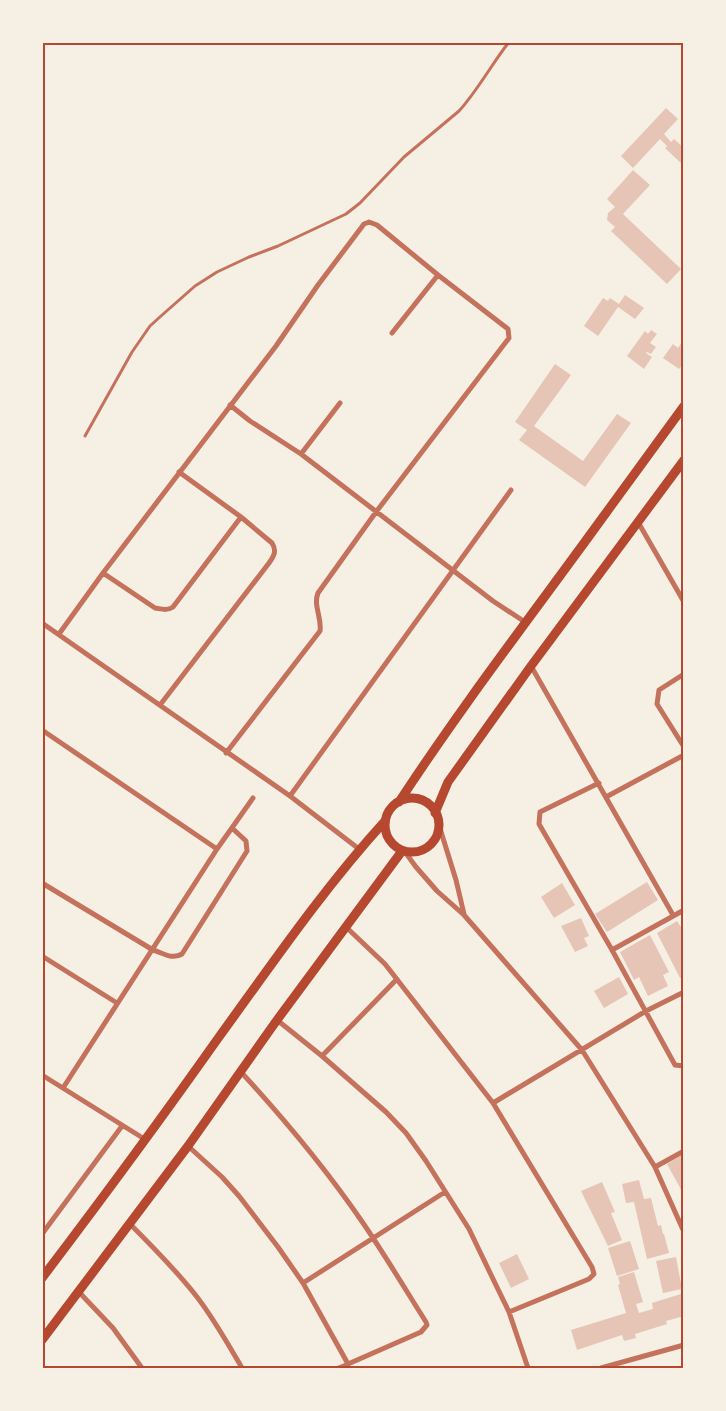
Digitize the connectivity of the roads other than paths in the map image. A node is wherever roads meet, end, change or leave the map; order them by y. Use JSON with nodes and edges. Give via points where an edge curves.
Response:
{"nodes":[{"id":1,"x":509,"y":42,"type":"edge"},
{"id":2,"x":438,"y":275,"type":"junction"},
{"id":3,"x":392,"y":333,"type":"dead end"},
{"id":4,"x":340,"y":403,"type":"dead end"},
{"id":5,"x":230,"y":404,"type":"junction"},
{"id":6,"x":684,"y":406,"type":"edge"},
{"id":7,"x":85,"y":436,"type":"dead end"},
{"id":8,"x":301,"y":454,"type":"junction"},
{"id":9,"x":684,"y":460,"type":"edge"},
{"id":10,"x":180,"y":472,"type":"junction"},
{"id":11,"x":511,"y":490,"type":"dead end"},
{"id":12,"x":376,"y":512,"type":"junction"},
{"id":13,"x":242,"y":517,"type":"junction"},
{"id":14,"x":638,"y":522,"type":"junction"},
{"id":15,"x":452,"y":570,"type":"junction"},
{"id":16,"x":103,"y":573,"type":"junction"},
{"id":17,"x":682,"y":598,"type":"edge"},
{"id":18,"x":525,"y":622,"type":"junction"},
{"id":19,"x":42,"y":623,"type":"edge"},
{"id":20,"x":59,"y":634,"type":"junction"},
{"id":21,"x":531,"y":666,"type":"junction"},
{"id":22,"x":684,"y":674,"type":"edge"},
{"id":23,"x":160,"y":705,"type":"junction"},
{"id":24,"x":42,"y":730,"type":"edge"},
{"id":25,"x":684,"y":747,"type":"edge"},
{"id":26,"x":226,"y":753,"type":"junction"},
{"id":27,"x":684,"y":755,"type":"edge"},
{"id":28,"x":599,"y":783,"type":"junction"},
{"id":29,"x":290,"y":796,"type":"junction"},
{"id":30,"x":606,"y":797,"type":"junction"},
{"id":31,"x":253,"y":798,"type":"dead end"},
{"id":32,"x":399,"y":802,"type":"junction"},
{"id":33,"x":437,"y":817,"type":"junction"},
{"id":34,"x":385,"y":821,"type":"junction"},
{"id":35,"x":232,"y":828,"type":"junction"},
{"id":36,"x":218,"y":849,"type":"junction"},
{"id":37,"x":359,"y":849,"type":"junction"},
{"id":38,"x":404,"y":851,"type":"junction"},
{"id":39,"x":42,"y":883,"type":"edge"},
{"id":40,"x":684,"y":910,"type":"edge"},
{"id":41,"x":464,"y":915,"type":"junction"},
{"id":42,"x":673,"y":915,"type":"junction"},
{"id":43,"x":346,"y":927,"type":"junction"},
{"id":44,"x":153,"y":950,"type":"junction"},
{"id":45,"x":612,"y":950,"type":"junction"},
{"id":46,"x":42,"y":956,"type":"edge"},
{"id":47,"x":397,"y":979,"type":"junction"},
{"id":48,"x":684,"y":992,"type":"edge"},
{"id":49,"x":117,"y":1003,"type":"junction"},
{"id":50,"x":646,"y":1011,"type":"junction"},
{"id":51,"x":277,"y":1020,"type":"junction"},
{"id":52,"x":582,"y":1050,"type":"junction"},
{"id":53,"x":322,"y":1056,"type":"junction"},
{"id":54,"x":684,"y":1066,"type":"edge"},
{"id":55,"x":241,"y":1072,"type":"junction"},
{"id":56,"x":42,"y":1075,"type":"edge"},
{"id":57,"x":63,"y":1088,"type":"junction"},
{"id":58,"x":493,"y":1103,"type":"junction"},
{"id":59,"x":122,"y":1126,"type":"junction"},
{"id":60,"x":146,"y":1140,"type":"junction"},
{"id":61,"x":188,"y":1146,"type":"junction"},
{"id":62,"x":684,"y":1151,"type":"edge"},
{"id":63,"x":655,"y":1167,"type":"junction"},
{"id":64,"x":445,"y":1192,"type":"junction"},
{"id":65,"x":130,"y":1224,"type":"junction"},
{"id":66,"x":683,"y":1230,"type":"edge"},
{"id":67,"x":42,"y":1234,"type":"edge"},
{"id":68,"x":372,"y":1238,"type":"junction"},
{"id":69,"x":42,"y":1278,"type":"edge"},
{"id":70,"x":303,"y":1283,"type":"junction"},
{"id":71,"x":78,"y":1291,"type":"junction"},
{"id":72,"x":509,"y":1312,"type":"junction"},
{"id":73,"x":42,"y":1340,"type":"edge"},
{"id":74,"x":684,"y":1346,"type":"edge"},
{"id":75,"x":348,"y":1364,"type":"junction"},
{"id":76,"x":142,"y":1368,"type":"edge"},
{"id":77,"x":242,"y":1368,"type":"edge"},
{"id":78,"x":338,"y":1368,"type":"edge"},
{"id":79,"x":528,"y":1368,"type":"edge"},
{"id":80,"x":601,"y":1368,"type":"edge"}],
"edges":[{"from":1,"to":7,"type":"lane","via":[[459,111],[397,164],[360,203],[324,225],[216,272],[150,326],[120,371]]},
{"from":2,"to":3,"type":"street"},
{"from":2,"to":5,"type":"street","via":[[377,225],[364,224]]},
{"from":2,"to":12,"type":"street","via":[[508,329],[509,338]]},
{"from":4,"to":8,"type":"street"},
{"from":5,"to":8,"type":"street"},
{"from":5,"to":10,"type":"street"},
{"from":6,"to":18,"type":"main road"},
{"from":8,"to":12,"type":"street"},
{"from":9,"to":14,"type":"main road"},
{"from":10,"to":13,"type":"street"},
{"from":10,"to":16,"type":"street"},
{"from":11,"to":15,"type":"street"},
{"from":12,"to":15,"type":"street"},
{"from":12,"to":26,"type":"street","via":[[318,593],[320,631]]},
{"from":13,"to":16,"type":"street","via":[[169,609],[156,608]]},
{"from":13,"to":23,"type":"street","via":[[272,543],[274,555]]},
{"from":14,"to":17,"type":"street"},
{"from":14,"to":21,"type":"main road"},
{"from":15,"to":18,"type":"street"},
{"from":15,"to":29,"type":"street"},
{"from":16,"to":20,"type":"street"},
{"from":18,"to":32,"type":"main road"},
{"from":19,"to":20,"type":"street"},
{"from":20,"to":23,"type":"street"},
{"from":21,"to":28,"type":"street"},
{"from":21,"to":33,"type":"main road","via":[[448,782]]},
{"from":22,"to":25,"type":"street","via":[[659,690],[657,704]]},
{"from":23,"to":26,"type":"street"},
{"from":24,"to":36,"type":"street"},
{"from":26,"to":29,"type":"street"},
{"from":27,"to":30,"type":"street"},
{"from":28,"to":30,"type":"street"},
{"from":28,"to":45,"type":"street","via":[[540,812],[539,824]]},
{"from":29,"to":37,"type":"street"},
{"from":30,"to":42,"type":"street"},
{"from":31,"to":35,"type":"street"},
{"from":32,"to":33,"type":"main road","via":[[420,800],[429,805]]},
{"from":32,"to":34,"type":"main road","via":[[392,807]]},
{"from":33,"to":38,"type":"main road","via":[[435,839],[422,850]]},
{"from":33,"to":41,"type":"street"},
{"from":34,"to":37,"type":"main road"},
{"from":34,"to":38,"type":"main road","via":[[388,839]]},
{"from":35,"to":36,"type":"street"},
{"from":35,"to":44,"type":"street","via":[[246,841],[247,851],[182,954],[172,957]]},
{"from":36,"to":44,"type":"street"},
{"from":37,"to":60,"type":"main road"},
{"from":38,"to":41,"type":"street","via":[[437,891]]},
{"from":38,"to":43,"type":"main road"},
{"from":39,"to":44,"type":"street"},
{"from":40,"to":42,"type":"street"},
{"from":41,"to":52,"type":"street"},
{"from":42,"to":45,"type":"street"},
{"from":43,"to":47,"type":"street","via":[[386,964]]},
{"from":43,"to":51,"type":"main road"},
{"from":44,"to":49,"type":"street"},
{"from":45,"to":50,"type":"street"},
{"from":46,"to":49,"type":"street"},
{"from":47,"to":53,"type":"street"},
{"from":47,"to":58,"type":"street"},
{"from":48,"to":50,"type":"street"},
{"from":49,"to":57,"type":"street"},
{"from":50,"to":52,"type":"street"},
{"from":50,"to":54,"type":"street","via":[[675,1065]]},
{"from":51,"to":53,"type":"street"},
{"from":51,"to":55,"type":"main road"},
{"from":52,"to":58,"type":"street"},
{"from":52,"to":63,"type":"street"},
{"from":53,"to":64,"type":"street","via":[[406,1132]]},
{"from":55,"to":61,"type":"main road"},
{"from":55,"to":68,"type":"street","via":[[318,1161]]},
{"from":56,"to":57,"type":"street"},
{"from":57,"to":59,"type":"street"},
{"from":58,"to":72,"type":"street","via":[[594,1274],[589,1279]]},
{"from":59,"to":60,"type":"street"},
{"from":59,"to":67,"type":"street"},
{"from":60,"to":69,"type":"main road"},
{"from":61,"to":65,"type":"main road"},
{"from":61,"to":70,"type":"street","via":[[239,1196]]},
{"from":62,"to":63,"type":"street"},
{"from":63,"to":66,"type":"street"},
{"from":64,"to":68,"type":"street"},
{"from":64,"to":72,"type":"street","via":[[469,1229]]},
{"from":65,"to":71,"type":"main road"},
{"from":65,"to":77,"type":"street","via":[[196,1296]]},
{"from":68,"to":70,"type":"street"},
{"from":68,"to":75,"type":"street","via":[[427,1325],[422,1332]]},
{"from":70,"to":75,"type":"street"},
{"from":71,"to":73,"type":"main road"},
{"from":71,"to":76,"type":"street","via":[[113,1328]]},
{"from":72,"to":79,"type":"street"},
{"from":74,"to":80,"type":"street"},
{"from":75,"to":78,"type":"street"}]}
